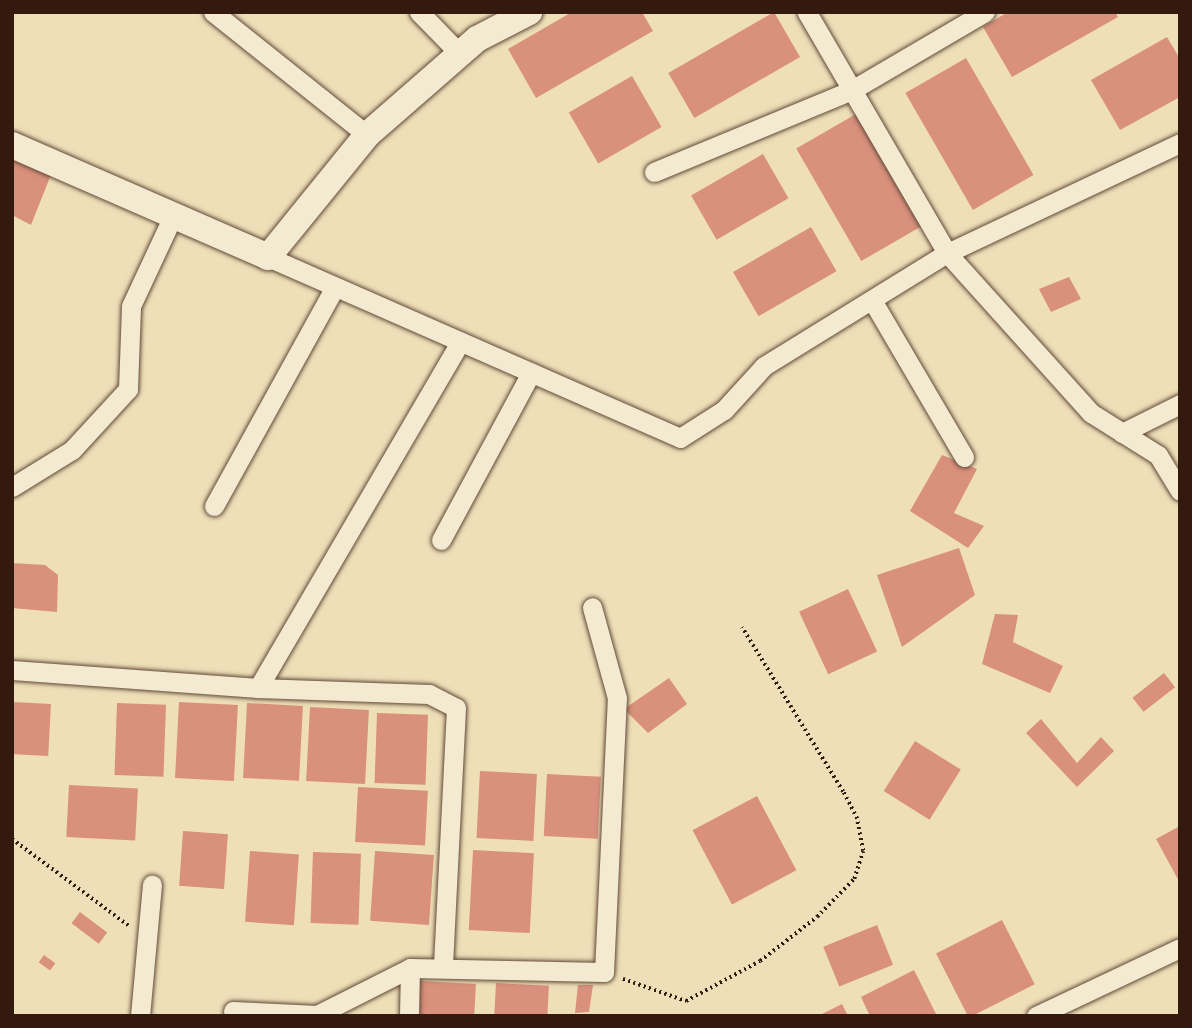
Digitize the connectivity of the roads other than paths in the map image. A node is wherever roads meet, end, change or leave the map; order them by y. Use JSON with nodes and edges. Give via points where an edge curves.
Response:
{"nodes":[{"id":1,"x":213,"y":12,"type":"edge"},
{"id":2,"x":419,"y":12,"type":"edge"},
{"id":3,"x":529,"y":12,"type":"edge"},
{"id":4,"x":807,"y":12,"type":"edge"},
{"id":5,"x":985,"y":12,"type":"edge"},
{"id":6,"x":460,"y":54,"type":"junction"},
{"id":7,"x":852,"y":90,"type":"junction"},
{"id":8,"x":367,"y":135,"type":"junction"},
{"id":9,"x":1180,"y":143,"type":"edge"},
{"id":10,"x":12,"y":145,"type":"edge"},
{"id":11,"x":654,"y":172,"type":"dead end"},
{"id":12,"x":173,"y":216,"type":"junction"},
{"id":13,"x":947,"y":253,"type":"junction"},
{"id":14,"x":268,"y":257,"type":"junction"},
{"id":15,"x":335,"y":287,"type":"junction"},
{"id":16,"x":872,"y":299,"type":"junction"},
{"id":17,"x":460,"y":342,"type":"junction"},
{"id":18,"x":531,"y":373,"type":"junction"},
{"id":19,"x":1180,"y":404,"type":"edge"},
{"id":20,"x":1122,"y":433,"type":"junction"},
{"id":21,"x":964,"y":457,"type":"dead end"},
{"id":22,"x":12,"y":487,"type":"edge"},
{"id":23,"x":1180,"y":491,"type":"edge"},
{"id":24,"x":214,"y":506,"type":"dead end"},
{"id":25,"x":442,"y":540,"type":"dead end"},
{"id":26,"x":592,"y":607,"type":"dead end"},
{"id":27,"x":12,"y":670,"type":"edge"},
{"id":28,"x":258,"y":688,"type":"junction"},
{"id":29,"x":152,"y":885,"type":"dead end"},
{"id":30,"x":1180,"y":948,"type":"edge"},
{"id":31,"x":410,"y":968,"type":"junction"},
{"id":32,"x":443,"y":968,"type":"junction"},
{"id":33,"x":231,"y":1014,"type":"edge"},
{"id":34,"x":140,"y":1016,"type":"edge"},
{"id":35,"x":409,"y":1016,"type":"edge"},
{"id":36,"x":1037,"y":1016,"type":"edge"}],
"edges":[{"from":1,"to":8,"type":"street"},
{"from":2,"to":6,"type":"street"},
{"from":3,"to":6,"type":"street"},
{"from":4,"to":7,"type":"street"},
{"from":5,"to":7,"type":"street"},
{"from":6,"to":8,"type":"street"},
{"from":7,"to":11,"type":"street"},
{"from":7,"to":13,"type":"street"},
{"from":8,"to":14,"type":"street"},
{"from":9,"to":13,"type":"street"},
{"from":10,"to":12,"type":"street"},
{"from":12,"to":14,"type":"street"},
{"from":12,"to":22,"type":"street","via":[[131,306],[128,389],[72,450]]},
{"from":13,"to":16,"type":"street"},
{"from":13,"to":20,"type":"street","via":[[1091,413]]},
{"from":14,"to":15,"type":"street"},
{"from":15,"to":17,"type":"street"},
{"from":15,"to":24,"type":"street"},
{"from":16,"to":18,"type":"street","via":[[764,366],[724,410],[680,439]]},
{"from":16,"to":21,"type":"street"},
{"from":17,"to":18,"type":"street"},
{"from":17,"to":28,"type":"street"},
{"from":18,"to":25,"type":"street"},
{"from":19,"to":20,"type":"street"},
{"from":20,"to":23,"type":"street","via":[[1158,455]]},
{"from":26,"to":32,"type":"street","via":[[617,698],[604,972]]},
{"from":27,"to":28,"type":"street"},
{"from":28,"to":32,"type":"street","via":[[429,694],[456,708]]},
{"from":29,"to":34,"type":"street"},
{"from":30,"to":36,"type":"street"},
{"from":31,"to":32,"type":"street"},
{"from":31,"to":33,"type":"street","via":[[317,1015]]},
{"from":31,"to":35,"type":"street"}]}
